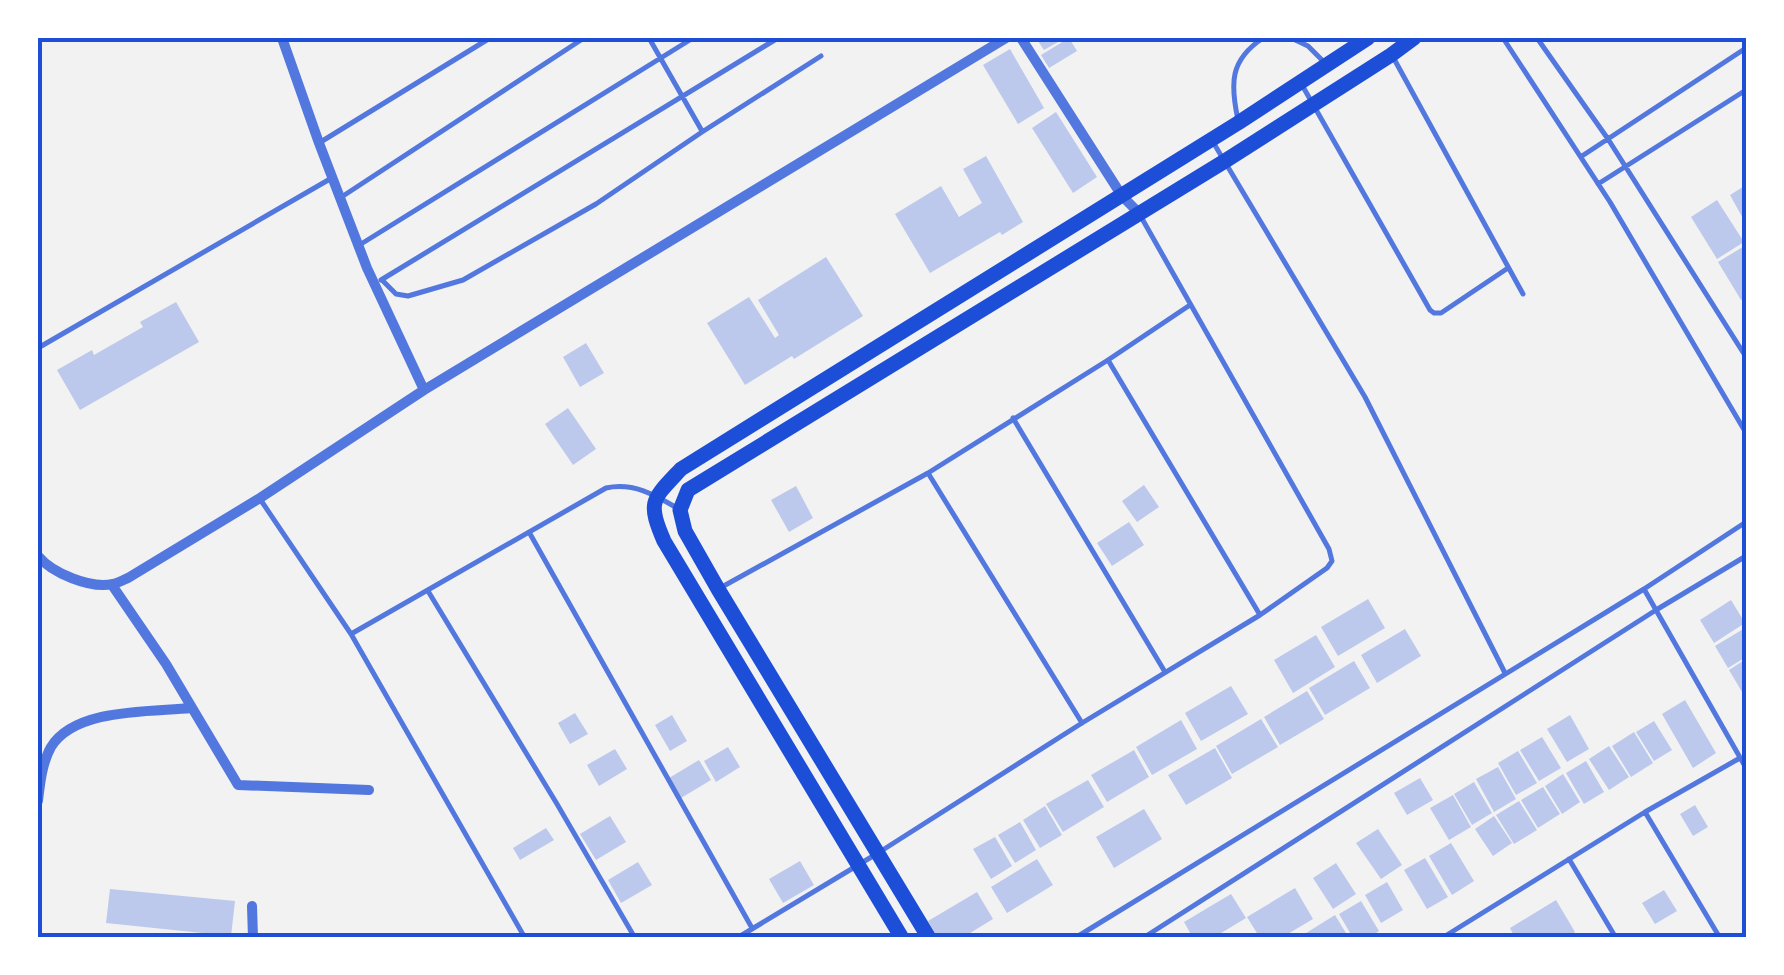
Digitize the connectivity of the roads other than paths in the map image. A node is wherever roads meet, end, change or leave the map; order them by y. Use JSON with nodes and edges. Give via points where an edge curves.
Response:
{"nodes":[{"id":1,"x":282,"y":38,"type":"edge"},
{"id":2,"x":490,"y":38,"type":"edge"},
{"id":3,"x":584,"y":38,"type":"edge"},
{"id":4,"x":649,"y":38,"type":"edge"},
{"id":5,"x":692,"y":38,"type":"edge"},
{"id":6,"x":778,"y":38,"type":"edge"},
{"id":7,"x":1006,"y":38,"type":"edge"},
{"id":8,"x":1021,"y":38,"type":"edge"},
{"id":9,"x":1263,"y":38,"type":"edge"},
{"id":10,"x":1291,"y":38,"type":"edge"},
{"id":11,"x":1368,"y":38,"type":"edge"},
{"id":12,"x":1414,"y":38,"type":"edge"},
{"id":13,"x":1503,"y":38,"type":"edge"},
{"id":14,"x":1537,"y":38,"type":"edge"},
{"id":15,"x":988,"y":41,"type":"edge"},
{"id":16,"x":1744,"y":50,"type":"edge"},
{"id":17,"x":1391,"y":54,"type":"junction"},
{"id":18,"x":821,"y":56,"type":"dead end"},
{"id":19,"x":662,"y":58,"type":"junction"},
{"id":20,"x":1746,"y":62,"type":"edge"},
{"id":21,"x":1327,"y":66,"type":"junction"},
{"id":22,"x":1301,"y":84,"type":"junction"},
{"id":23,"x":1746,"y":90,"type":"edge"},
{"id":24,"x":682,"y":96,"type":"junction"},
{"id":25,"x":1314,"y":103,"type":"junction"},
{"id":26,"x":1238,"y":123,"type":"junction"},
{"id":27,"x":702,"y":132,"type":"junction"},
{"id":28,"x":1608,"y":138,"type":"junction"},
{"id":29,"x":1212,"y":140,"type":"junction"},
{"id":30,"x":319,"y":144,"type":"junction"},
{"id":31,"x":1580,"y":157,"type":"junction"},
{"id":32,"x":1225,"y":161,"type":"junction"},
{"id":33,"x":1626,"y":166,"type":"junction"},
{"id":34,"x":332,"y":177,"type":"junction"},
{"id":35,"x":1598,"y":184,"type":"junction"},
{"id":36,"x":1122,"y":196,"type":"junction"},
{"id":37,"x":340,"y":198,"type":"junction"},
{"id":38,"x":1138,"y":212,"type":"junction"},
{"id":39,"x":358,"y":246,"type":"junction"},
{"id":40,"x":1508,"y":268,"type":"junction"},
{"id":41,"x":378,"y":282,"type":"junction"},
{"id":42,"x":1522,"y":294,"type":"dead end"},
{"id":43,"x":1191,"y":304,"type":"junction"},
{"id":44,"x":38,"y":348,"type":"edge"},
{"id":45,"x":1746,"y":356,"type":"edge"},
{"id":46,"x":1108,"y":360,"type":"junction"},
{"id":47,"x":424,"y":390,"type":"junction"},
{"id":48,"x":1013,"y":418,"type":"junction"},
{"id":49,"x":1746,"y":433,"type":"edge"},
{"id":50,"x":928,"y":473,"type":"junction"},
{"id":51,"x":656,"y":496,"type":"junction"},
{"id":52,"x":260,"y":498,"type":"junction"},
{"id":53,"x":680,"y":510,"type":"junction"},
{"id":54,"x":1746,"y":522,"type":"edge"},
{"id":55,"x":529,"y":532,"type":"junction"},
{"id":56,"x":38,"y":556,"type":"edge"},
{"id":57,"x":1746,"y":556,"type":"edge"},
{"id":58,"x":112,"y":584,"type":"junction"},
{"id":59,"x":718,"y":589,"type":"junction"},
{"id":60,"x":1644,"y":589,"type":"junction"},
{"id":61,"x":428,"y":591,"type":"junction"},
{"id":62,"x":1656,"y":610,"type":"junction"},
{"id":63,"x":1260,"y":615,"type":"junction"},
{"id":64,"x":351,"y":634,"type":"junction"},
{"id":65,"x":1164,"y":672,"type":"junction"},
{"id":66,"x":1506,"y":673,"type":"junction"},
{"id":67,"x":191,"y":708,"type":"junction"},
{"id":68,"x":1082,"y":723,"type":"junction"},
{"id":69,"x":1740,"y":758,"type":"junction"},
{"id":70,"x":1746,"y":768,"type":"edge"},
{"id":71,"x":369,"y":790,"type":"dead end"},
{"id":72,"x":38,"y":801,"type":"edge"},
{"id":73,"x":1645,"y":812,"type":"junction"},
{"id":74,"x":878,"y":853,"type":"junction"},
{"id":75,"x":1569,"y":859,"type":"junction"},
{"id":76,"x":858,"y":864,"type":"junction"},
{"id":77,"x":252,"y":906,"type":"dead end"},
{"id":78,"x":752,"y":928,"type":"junction"},
{"id":79,"x":254,"y":938,"type":"edge"},
{"id":80,"x":525,"y":938,"type":"edge"},
{"id":81,"x":635,"y":938,"type":"edge"},
{"id":82,"x":736,"y":938,"type":"edge"},
{"id":83,"x":902,"y":938,"type":"edge"},
{"id":84,"x":929,"y":938,"type":"edge"},
{"id":85,"x":1075,"y":938,"type":"edge"},
{"id":86,"x":1142,"y":938,"type":"edge"},
{"id":87,"x":1442,"y":938,"type":"edge"},
{"id":88,"x":1616,"y":938,"type":"edge"},
{"id":89,"x":1720,"y":938,"type":"edge"}],
"edges":[{"from":1,"to":30,"type":"street"},
{"from":2,"to":30,"type":"lane"},
{"from":3,"to":37,"type":"lane"},
{"from":4,"to":19,"type":"lane"},
{"from":5,"to":19,"type":"lane"},
{"from":6,"to":24,"type":"lane"},
{"from":7,"to":15,"type":"street"},
{"from":8,"to":36,"type":"street"},
{"from":9,"to":26,"type":"lane","via":[[1246,49],[1235,69]]},
{"from":10,"to":21,"type":"lane"},
{"from":11,"to":21,"type":"main road"},
{"from":12,"to":17,"type":"main road"},
{"from":13,"to":31,"type":"lane"},
{"from":14,"to":28,"type":"lane"},
{"from":15,"to":47,"type":"street"},
{"from":16,"to":20,"type":"lane"},
{"from":16,"to":28,"type":"lane"},
{"from":17,"to":25,"type":"main road"},
{"from":17,"to":40,"type":"lane"},
{"from":18,"to":27,"type":"lane"},
{"from":19,"to":24,"type":"lane"},
{"from":19,"to":39,"type":"lane"},
{"from":21,"to":22,"type":"main road"},
{"from":22,"to":25,"type":"lane"},
{"from":22,"to":26,"type":"main road"},
{"from":23,"to":33,"type":"lane"},
{"from":24,"to":27,"type":"lane"},
{"from":24,"to":41,"type":"lane"},
{"from":25,"to":32,"type":"main road"},
{"from":25,"to":40,"type":"lane","via":[[1430,310],[1441,313]]},
{"from":26,"to":29,"type":"main road"},
{"from":27,"to":41,"type":"lane","via":[[596,204],[463,280],[408,296]]},
{"from":28,"to":31,"type":"lane"},
{"from":28,"to":33,"type":"lane"},
{"from":29,"to":32,"type":"lane"},
{"from":29,"to":36,"type":"main road"},
{"from":30,"to":34,"type":"street"},
{"from":31,"to":35,"type":"lane"},
{"from":32,"to":38,"type":"main road"},
{"from":32,"to":66,"type":"lane","via":[[1365,396]]},
{"from":33,"to":35,"type":"lane"},
{"from":33,"to":45,"type":"lane"},
{"from":34,"to":37,"type":"street"},
{"from":34,"to":44,"type":"lane"},
{"from":35,"to":49,"type":"lane"},
{"from":36,"to":38,"type":"street"},
{"from":36,"to":51,"type":"main road","via":[[681,469]]},
{"from":37,"to":39,"type":"street"},
{"from":38,"to":43,"type":"lane"},
{"from":38,"to":53,"type":"main road","via":[[688,490]]},
{"from":39,"to":41,"type":"street"},
{"from":40,"to":42,"type":"lane"},
{"from":41,"to":47,"type":"street"},
{"from":43,"to":46,"type":"lane"},
{"from":43,"to":63,"type":"lane","via":[[1332,556],[1327,568]]},
{"from":46,"to":48,"type":"lane"},
{"from":46,"to":63,"type":"lane"},
{"from":47,"to":52,"type":"street"},
{"from":48,"to":50,"type":"lane"},
{"from":48,"to":65,"type":"lane"},
{"from":50,"to":59,"type":"lane"},
{"from":50,"to":68,"type":"lane"},
{"from":51,"to":53,"type":"lane"},
{"from":51,"to":55,"type":"lane","via":[[630,486],[606,488]]},
{"from":51,"to":76,"type":"main road","via":[[652,514],[664,541]]},
{"from":52,"to":58,"type":"street"},
{"from":52,"to":64,"type":"lane"},
{"from":53,"to":59,"type":"main road"},
{"from":54,"to":60,"type":"lane"},
{"from":55,"to":61,"type":"lane"},
{"from":55,"to":78,"type":"lane"},
{"from":56,"to":58,"type":"street","via":[[57,572]]},
{"from":57,"to":62,"type":"lane"},
{"from":58,"to":67,"type":"street"},
{"from":59,"to":74,"type":"main road"},
{"from":60,"to":62,"type":"lane"},
{"from":60,"to":66,"type":"lane"},
{"from":61,"to":64,"type":"lane"},
{"from":61,"to":81,"type":"lane"},
{"from":62,"to":69,"type":"lane"},
{"from":62,"to":86,"type":"lane"},
{"from":63,"to":65,"type":"lane"},
{"from":64,"to":80,"type":"lane"},
{"from":65,"to":68,"type":"lane"},
{"from":66,"to":85,"type":"lane"},
{"from":67,"to":71,"type":"street","via":[[238,785]]},
{"from":67,"to":72,"type":"street","via":[[110,715],[65,731],[44,763]]},
{"from":68,"to":74,"type":"lane"},
{"from":69,"to":70,"type":"lane"},
{"from":69,"to":73,"type":"lane"},
{"from":73,"to":75,"type":"lane"},
{"from":73,"to":89,"type":"lane"},
{"from":74,"to":76,"type":"lane"},
{"from":74,"to":84,"type":"main road"},
{"from":75,"to":87,"type":"lane"},
{"from":75,"to":88,"type":"lane"},
{"from":76,"to":78,"type":"lane"},
{"from":76,"to":83,"type":"main road"},
{"from":77,"to":79,"type":"street"},
{"from":78,"to":82,"type":"lane"}]}
